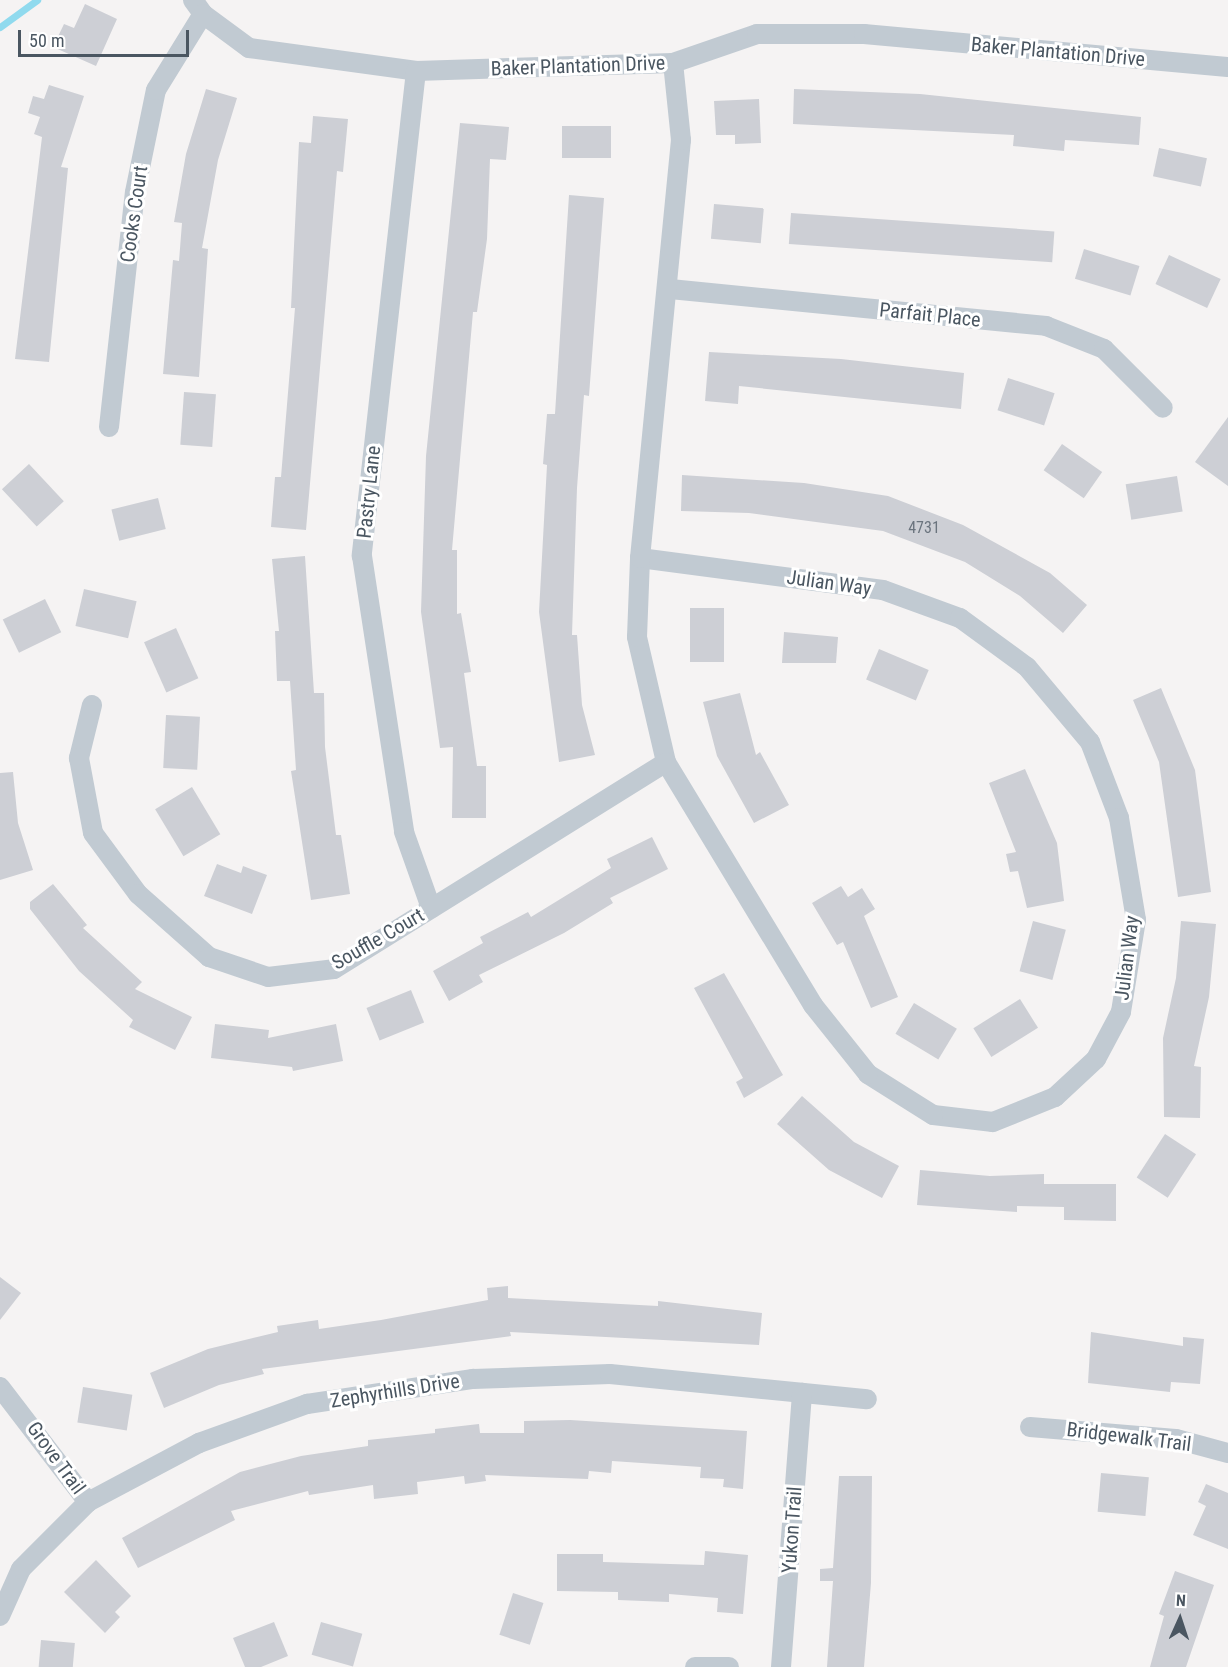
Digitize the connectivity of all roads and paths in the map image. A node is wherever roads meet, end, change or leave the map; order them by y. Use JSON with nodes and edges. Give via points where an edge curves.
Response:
{"nodes":[{"id":1,"x":198,"y":7,"type":"edge"},
{"id":2,"x":673,"y":63,"type":"junction"},
{"id":3,"x":1228,"y":67,"type":"edge"},
{"id":4,"x":416,"y":71,"type":"junction"},
{"id":5,"x":670,"y":289,"type":"junction"},
{"id":6,"x":1162,"y":408,"type":"dead end"},
{"id":7,"x":109,"y":427,"type":"dead end"},
{"id":8,"x":640,"y":558,"type":"junction"},
{"id":9,"x":92,"y":705,"type":"dead end"},
{"id":10,"x":666,"y":762,"type":"junction"},
{"id":11,"x":431,"y":908,"type":"junction"},
{"id":12,"x":0,"y":1387,"type":"edge"},
{"id":13,"x":802,"y":1393,"type":"junction"},
{"id":14,"x":867,"y":1399,"type":"dead end"},
{"id":15,"x":1030,"y":1428,"type":"dead end"},
{"id":16,"x":1228,"y":1453,"type":"edge"},
{"id":17,"x":88,"y":1502,"type":"junction"},
{"id":18,"x":0,"y":1616,"type":"edge"},
{"id":19,"x":695,"y":1667,"type":"edge"},
{"id":20,"x":729,"y":1667,"type":"edge"},
{"id":21,"x":781,"y":1667,"type":"edge"}],
"edges":[{"from":1,"to":4,"type":"street","name":"Baker Plantation Drive","via":[[249,48]]},
{"from":1,"to":7,"type":"street","name":"Cooks Court","via":[[156,90],[135,192]]},
{"from":2,"to":3,"type":"street","name":"Baker Plantation Drive","via":[[757,34],[864,34]]},
{"from":2,"to":4,"type":"street","name":"Baker Plantation Drive"},
{"from":2,"to":5,"type":"street","name":"Julian Way","via":[[681,140]]},
{"from":4,"to":11,"type":"street","name":"Pastry Lane","via":[[362,556],[404,832]]},
{"from":5,"to":6,"type":"street","name":"Parfait Place","via":[[1046,326],[1104,349]]},
{"from":5,"to":8,"type":"street","name":"Julian Way"},
{"from":8,"to":10,"type":"street","name":"Julian Way","via":[[637,637]]},
{"from":8,"to":10,"type":"street","name":"Julian Way","via":[[883,590],[960,618],[1027,667],[1090,742],[1119,818],[1136,920],[1121,1012],[1096,1059],[1054,1097],[993,1122],[933,1115],[868,1074],[813,1005]]},
{"from":9,"to":11,"type":"street","name":"Souffle Court","via":[[79,758],[93,833],[138,894],[209,957],[268,977],[334,969]]},
{"from":10,"to":11,"type":"street","name":"Souffle Court"},
{"from":12,"to":17,"type":"street","name":"Grove Trail"},
{"from":13,"to":14,"type":"street","name":"Zephyrhills Drive"},
{"from":13,"to":17,"type":"street","name":"Zephyrhills Drive","via":[[610,1374],[461,1380],[307,1404],[199,1443]]},
{"from":13,"to":21,"type":"street","name":"Yukon Trail"},
{"from":15,"to":16,"type":"street","name":"Bridgewalk Trail","via":[[1176,1439]]},
{"from":17,"to":18,"type":"street","name":"Zephyrhills Drive","via":[[21,1569]]},
{"from":19,"to":20,"type":"street"}]}
